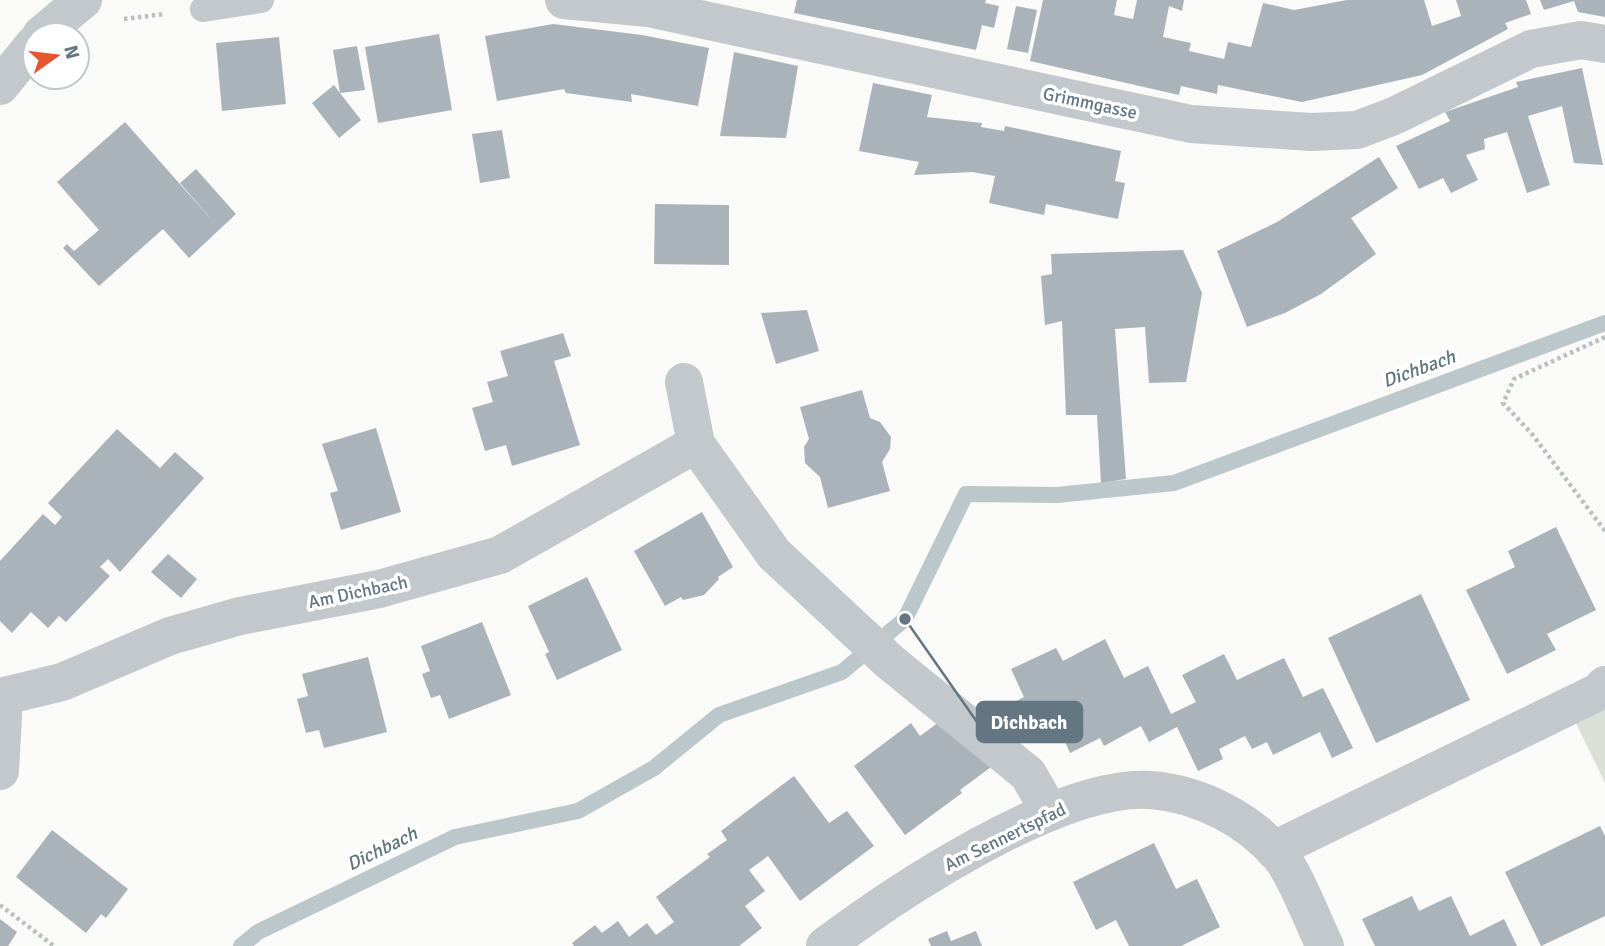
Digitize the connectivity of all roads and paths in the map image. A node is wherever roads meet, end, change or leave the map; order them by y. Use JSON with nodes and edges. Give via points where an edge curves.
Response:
{"nodes":[{"id":1,"x":83,"y":0,"type":"edge"},
{"id":2,"x":261,"y":0,"type":"edge"},
{"id":3,"x":564,"y":0,"type":"edge"},
{"id":4,"x":203,"y":9,"type":"dead end"},
{"id":5,"x":58,"y":21,"type":"edge"},
{"id":6,"x":1605,"y":44,"type":"edge"},
{"id":7,"x":21,"y":60,"type":"edge"},
{"id":8,"x":0,"y":86,"type":"edge"},
{"id":9,"x":1605,"y":337,"type":"edge"},
{"id":10,"x":684,"y":382,"type":"dead end"},
{"id":11,"x":696,"y":444,"type":"junction"},
{"id":12,"x":1605,"y":531,"type":"edge"},
{"id":13,"x":1605,"y":685,"type":"edge"},
{"id":14,"x":2,"y":697,"type":"edge"},
{"id":15,"x":0,"y":771,"type":"edge"},
{"id":16,"x":1050,"y":812,"type":"junction"},
{"id":17,"x":1274,"y":850,"type":"junction"},
{"id":18,"x":0,"y":905,"type":"edge"},
{"id":19,"x":54,"y":946,"type":"edge"},
{"id":20,"x":825,"y":946,"type":"edge"},
{"id":21,"x":1325,"y":946,"type":"edge"}],
"edges":[{"from":1,"to":5,"type":"street"},
{"from":2,"to":4,"type":"lane"},
{"from":3,"to":6,"type":"street","name":"Grimmgasse","via":[[648,8],[1191,124],[1311,132],[1357,130],[1531,49],[1581,40]]},
{"from":7,"to":8,"type":"street"},
{"from":9,"to":12,"type":"path","via":[[1514,379],[1503,404],[1532,434]]},
{"from":10,"to":11,"type":"street"},
{"from":11,"to":14,"type":"street","name":"Am Dichbach","via":[[500,555],[379,589],[240,616],[170,636],[62,682]]},
{"from":11,"to":16,"type":"street","via":[[774,554],[890,662],[1028,774]]},
{"from":13,"to":17,"type":"street"},
{"from":14,"to":15,"type":"street","name":"Am Dichbach"},
{"from":16,"to":17,"type":"street","name":"Am Sennertspfad","via":[[1098,795],[1149,790],[1171,793],[1236,818]]},
{"from":16,"to":20,"type":"street","name":"Am Sennertspfad","via":[[885,901]]},
{"from":17,"to":21,"type":"street","name":"Am Sennertspfad"},
{"from":18,"to":19,"type":"path"}]}
